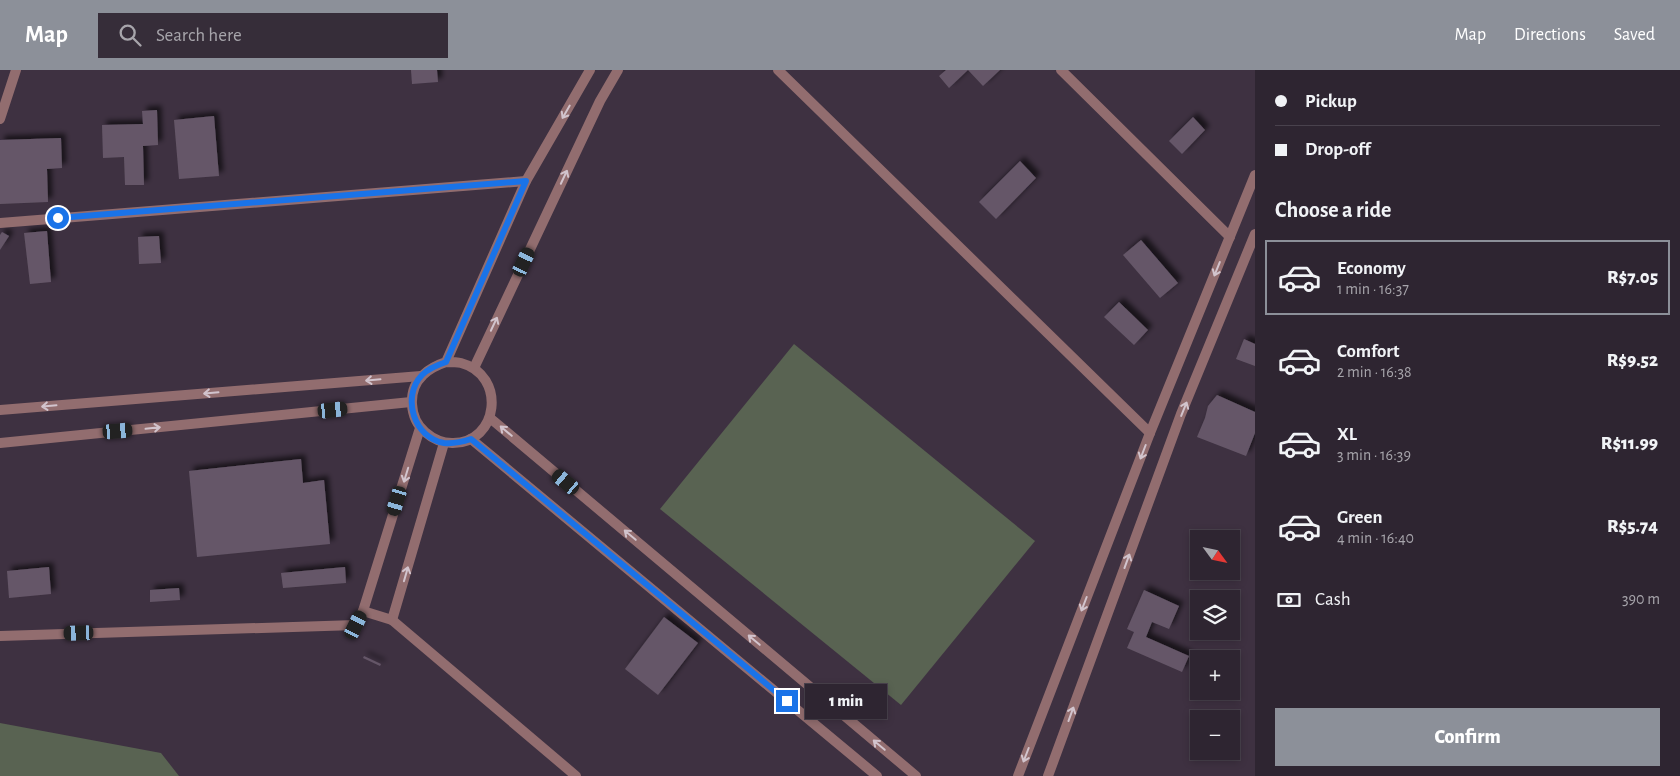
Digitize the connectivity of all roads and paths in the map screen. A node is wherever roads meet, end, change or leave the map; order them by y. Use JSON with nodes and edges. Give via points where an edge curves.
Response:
{"nodes":[{"id":1,"x":16,"y":70,"type":"edge"},
{"id":2,"x":590,"y":70,"type":"edge"},
{"id":3,"x":618,"y":70,"type":"edge"},
{"id":4,"x":778,"y":70,"type":"edge"},
{"id":5,"x":1061,"y":70,"type":"edge"},
{"id":6,"x":0,"y":119,"type":"edge"},
{"id":7,"x":1255,"y":175,"type":"edge"},
{"id":8,"x":526,"y":181,"type":"junction"},
{"id":9,"x":0,"y":223,"type":"edge"},
{"id":10,"x":1255,"y":234,"type":"edge"},
{"id":11,"x":1230,"y":236,"type":"junction"},
{"id":12,"x":446,"y":362,"type":"junction"},
{"id":13,"x":474,"y":368,"type":"junction"},
{"id":14,"x":422,"y":376,"type":"junction"},
{"id":15,"x":411,"y":402,"type":"junction"},
{"id":16,"x":0,"y":410,"type":"edge"},
{"id":17,"x":490,"y":418,"type":"junction"},
{"id":18,"x":420,"y":428,"type":"junction"},
{"id":19,"x":1150,"y":434,"type":"junction"},
{"id":20,"x":471,"y":439,"type":"junction"},
{"id":21,"x":0,"y":443,"type":"edge"},
{"id":22,"x":444,"y":443,"type":"junction"},
{"id":23,"x":363,"y":611,"type":"junction"},
{"id":24,"x":392,"y":620,"type":"junction"},
{"id":25,"x":0,"y":636,"type":"edge"},
{"id":26,"x":576,"y":776,"type":"edge"},
{"id":27,"x":877,"y":776,"type":"edge"},
{"id":28,"x":916,"y":776,"type":"edge"},
{"id":29,"x":1018,"y":776,"type":"edge"},
{"id":30,"x":1048,"y":776,"type":"edge"}],
"edges":[{"from":1,"to":6,"type":"street"},
{"from":2,"to":8,"type":"street","one_way":true},
{"from":13,"to":3,"type":"street","one_way":true,"via":[[600,101]]},
{"from":4,"to":19,"type":"street"},
{"from":5,"to":11,"type":"street"},
{"from":7,"to":11,"type":"street"},
{"from":8,"to":9,"type":"street"},
{"from":8,"to":12,"type":"street"},
{"from":30,"to":10,"type":"street","one_way":true,"via":[[1181,414]]},
{"from":11,"to":19,"type":"street","one_way":true},
{"from":12,"to":13,"type":"street","via":[[460,362]]},
{"from":12,"to":14,"type":"street"},
{"from":13,"to":17,"type":"street","via":[[491,390]]},
{"from":14,"to":15,"type":"street","via":[[414,388]]},
{"from":14,"to":16,"type":"street","one_way":true},
{"from":15,"to":18,"type":"street","via":[[413,416]]},
{"from":21,"to":15,"type":"street","one_way":true},
{"from":17,"to":20,"type":"street"},
{"from":28,"to":17,"type":"street","one_way":true},
{"from":18,"to":22,"type":"street","via":[[431,438]]},
{"from":18,"to":23,"type":"street","one_way":true},
{"from":19,"to":29,"type":"street","one_way":true},
{"from":20,"to":22,"type":"street"},
{"from":20,"to":27,"type":"street"},
{"from":24,"to":22,"type":"street","one_way":true},
{"from":23,"to":24,"type":"street"},
{"from":23,"to":25,"type":"street","via":[[356,625]]},
{"from":24,"to":26,"type":"street"}]}
